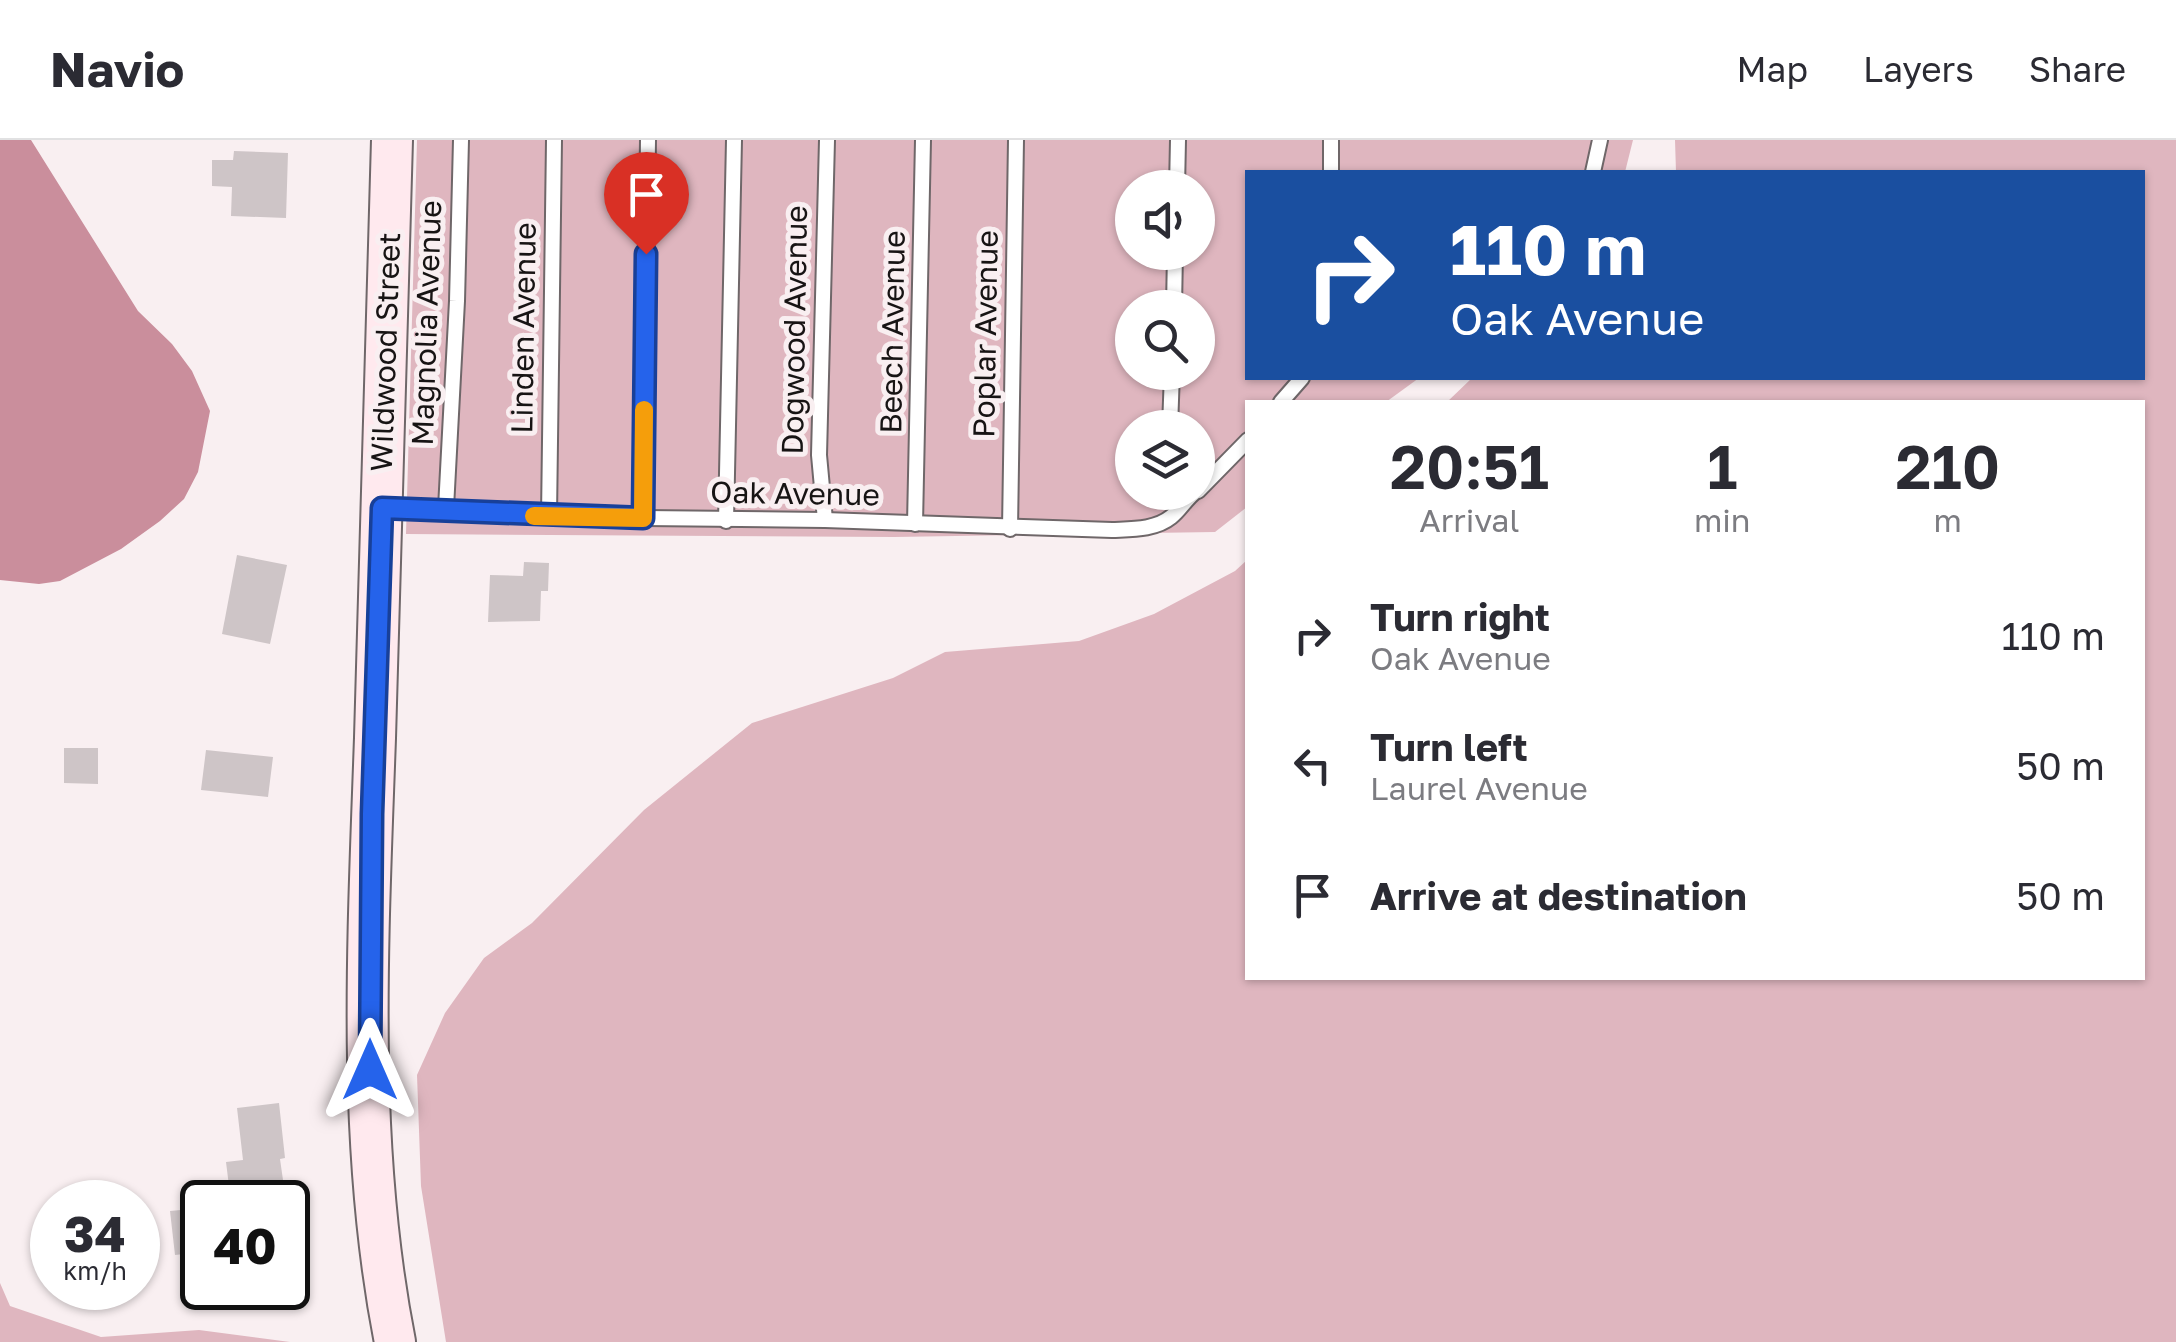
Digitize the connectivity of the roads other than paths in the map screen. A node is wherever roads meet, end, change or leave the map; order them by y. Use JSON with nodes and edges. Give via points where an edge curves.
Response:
{"nodes":[{"id":1,"x":392,"y":140,"type":"edge"},
{"id":2,"x":461,"y":140,"type":"edge"},
{"id":3,"x":554,"y":140,"type":"edge"},
{"id":4,"x":648,"y":140,"type":"edge"},
{"id":5,"x":734,"y":140,"type":"edge"},
{"id":6,"x":827,"y":140,"type":"edge"},
{"id":7,"x":923,"y":140,"type":"edge"},
{"id":8,"x":1016,"y":140,"type":"edge"},
{"id":9,"x":1178,"y":140,"type":"edge"},
{"id":10,"x":1331,"y":140,"type":"edge"},
{"id":11,"x":1600,"y":140,"type":"edge"},
{"id":12,"x":1177,"y":170,"type":"edge"},
{"id":13,"x":1330,"y":170,"type":"edge"},
{"id":14,"x":1593,"y":170,"type":"edge"},
{"id":15,"x":1300,"y":380,"type":"edge"},
{"id":16,"x":1282,"y":400,"type":"edge"},
{"id":17,"x":1245,"y":443,"type":"edge"},
{"id":18,"x":1215,"y":473,"type":"edge"},
{"id":19,"x":382,"y":508,"type":"junction"},
{"id":20,"x":446,"y":508,"type":"junction"},
{"id":21,"x":1175,"y":510,"type":"edge"},
{"id":22,"x":549,"y":517,"type":"junction"},
{"id":23,"x":643,"y":518,"type":"junction"},
{"id":24,"x":825,"y":520,"type":"junction"},
{"id":25,"x":726,"y":521,"type":"junction"},
{"id":26,"x":916,"y":524,"type":"junction"},
{"id":27,"x":1010,"y":528,"type":"junction"},
{"id":28,"x":395,"y":1342,"type":"edge"}],
"edges":[{"from":1,"to":19,"type":"street","name":"Wildwood Street"},
{"from":2,"to":20,"type":"lane","name":"Magnolia Avenue"},
{"from":3,"to":22,"type":"lane","name":"Linden Avenue"},
{"from":4,"to":23,"type":"lane"},
{"from":5,"to":25,"type":"lane"},
{"from":6,"to":24,"type":"lane","name":"Dogwood Avenue","via":[[819,456]]},
{"from":7,"to":26,"type":"lane","name":"Beech Avenue"},
{"from":8,"to":27,"type":"lane","name":"Poplar Avenue"},
{"from":9,"to":12,"type":"lane"},
{"from":10,"to":13,"type":"lane"},
{"from":11,"to":14,"type":"lane"},
{"from":15,"to":16,"type":"lane"},
{"from":17,"to":18,"type":"lane","name":"Oak Avenue"},
{"from":19,"to":20,"type":"lane","name":"Oak Avenue"},
{"from":19,"to":28,"type":"street","name":"Wildwood Street","via":[[370,1070],[378,1236]]},
{"from":20,"to":22,"type":"lane","name":"Oak Avenue"},
{"from":21,"to":27,"type":"lane","name":"Oak Avenue","via":[[1150,528]]},
{"from":22,"to":23,"type":"lane","name":"Oak Avenue"},
{"from":23,"to":25,"type":"lane","name":"Oak Avenue"},
{"from":24,"to":25,"type":"lane","name":"Oak Avenue"},
{"from":24,"to":26,"type":"lane","name":"Oak Avenue"},
{"from":26,"to":27,"type":"lane","name":"Oak Avenue"}]}
